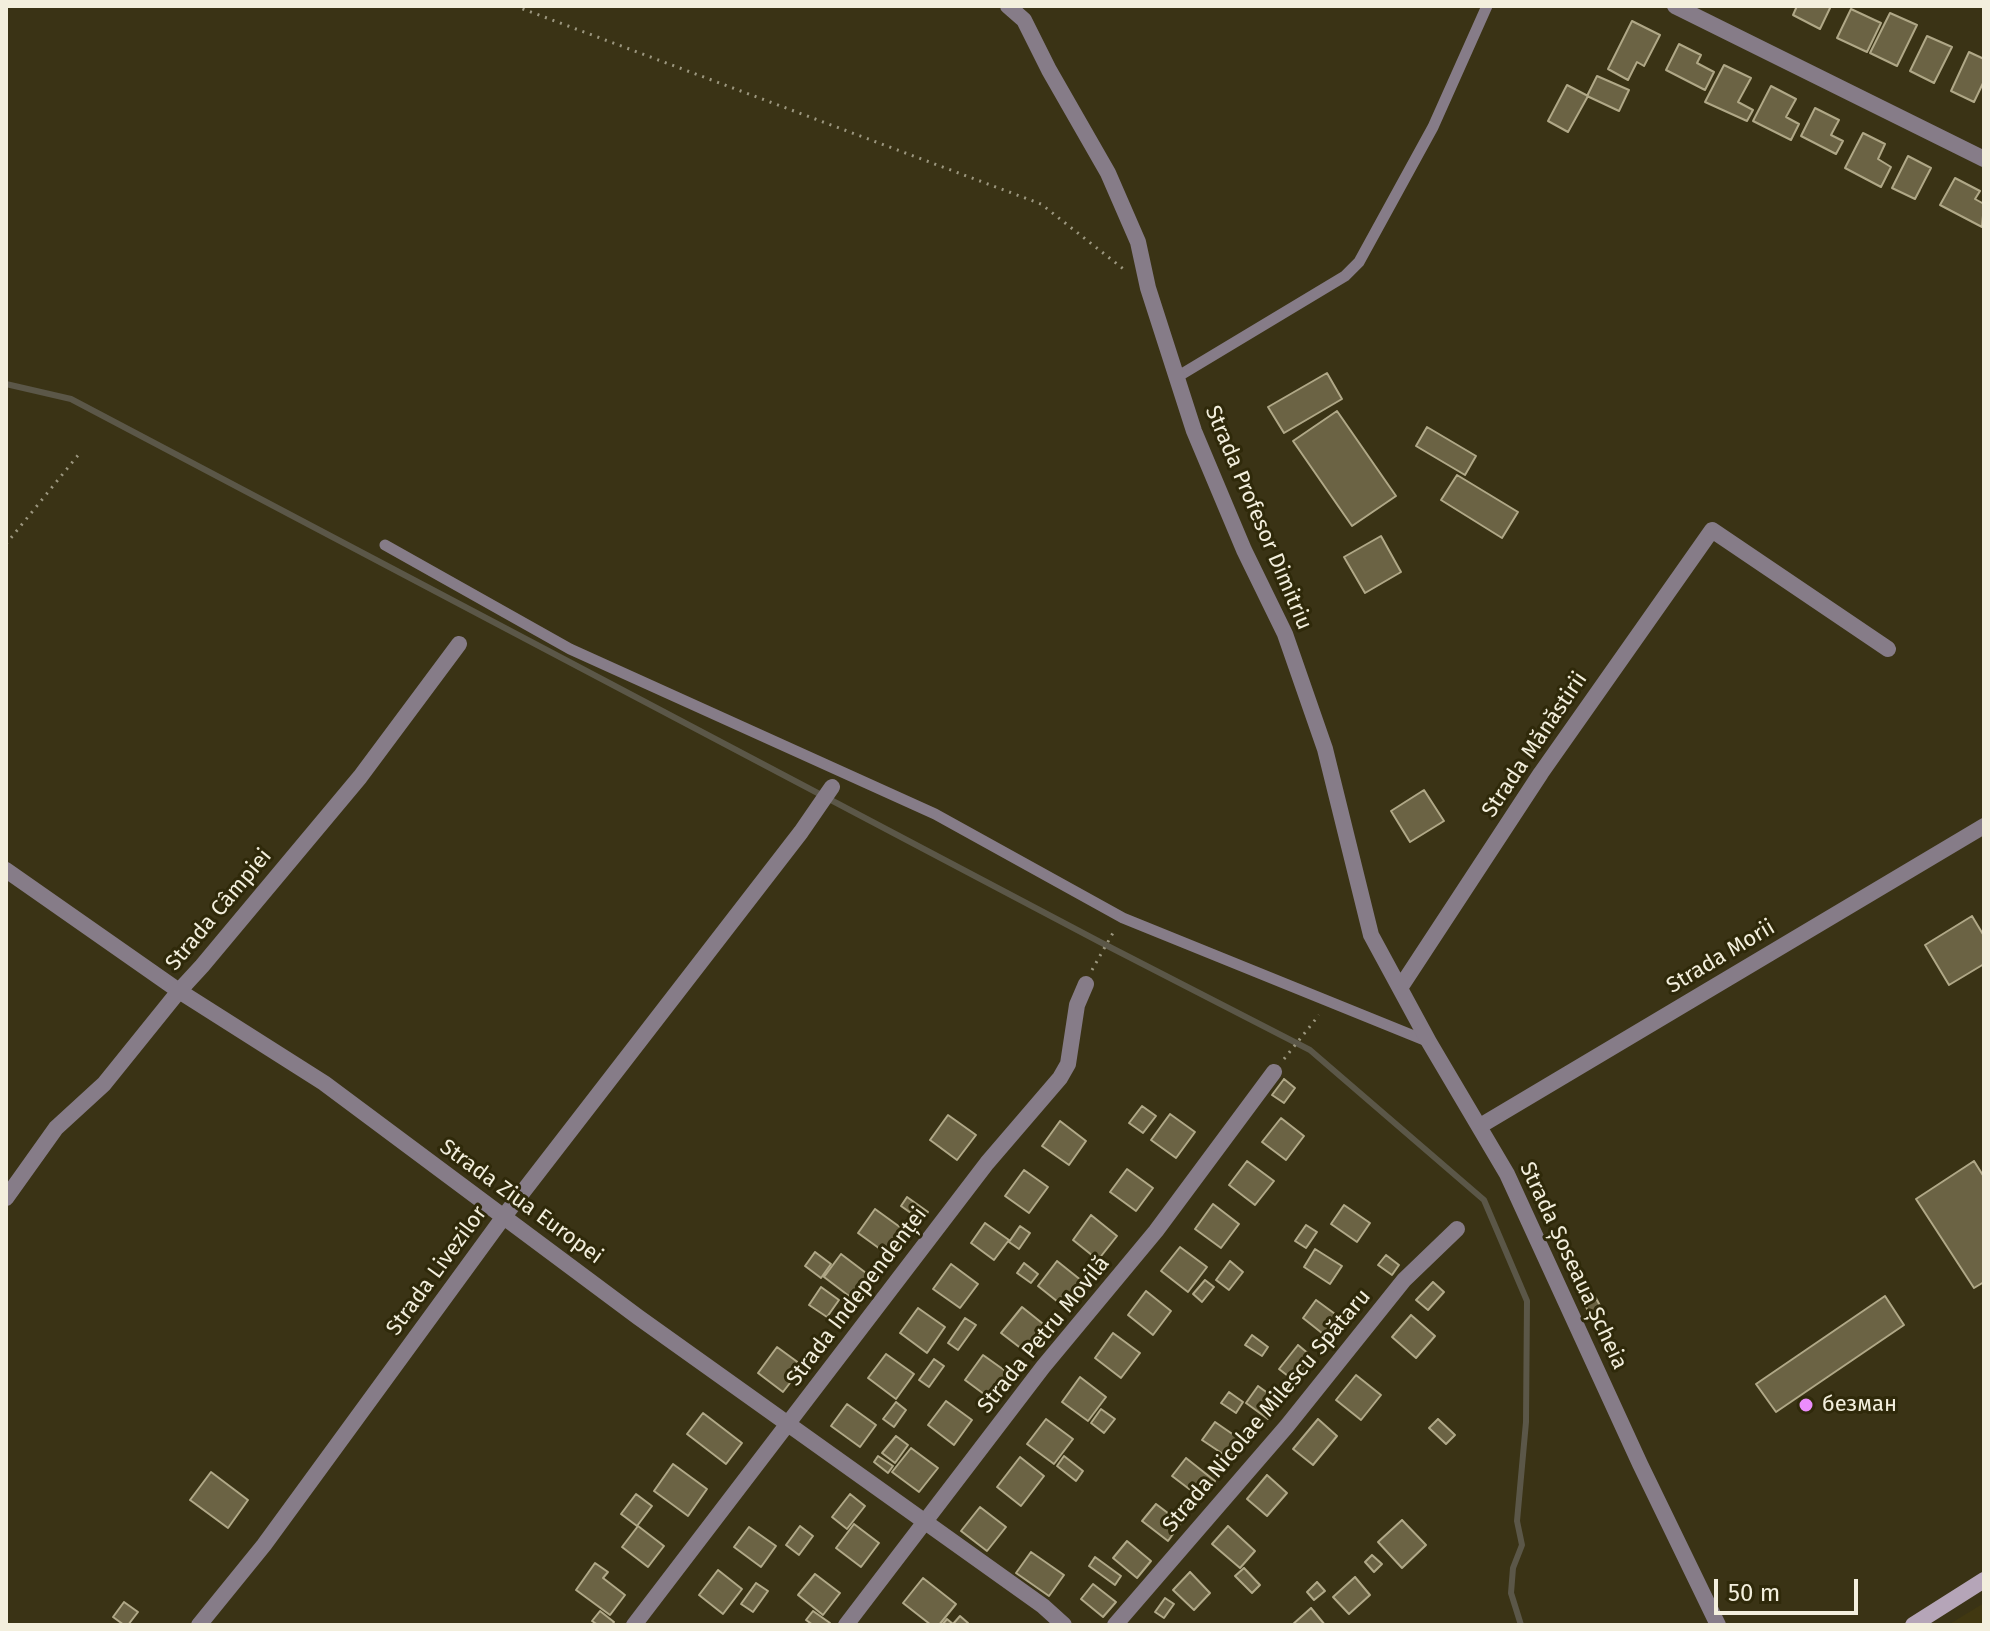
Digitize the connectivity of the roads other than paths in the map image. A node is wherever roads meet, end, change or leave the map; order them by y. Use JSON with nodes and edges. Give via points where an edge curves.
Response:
{"nodes":[{"id":1,"x":1008,"y":6,"type":"edge"},
{"id":2,"x":1487,"y":6,"type":"edge"},
{"id":3,"x":1675,"y":6,"type":"edge"},
{"id":4,"x":1984,"y":159,"type":"edge"},
{"id":5,"x":1177,"y":377,"type":"junction"},
{"id":6,"x":385,"y":545,"type":"dead end"},
{"id":7,"x":459,"y":644,"type":"dead end"},
{"id":8,"x":1888,"y":649,"type":"dead end"},
{"id":9,"x":837,"y":780,"type":"junction"},
{"id":10,"x":1984,"y":826,"type":"edge"},
{"id":11,"x":6,"y":870,"type":"edge"},
{"id":12,"x":1371,"y":935,"type":"joint"},
{"id":13,"x":1086,"y":984,"type":"dead end"},
{"id":14,"x":1400,"y":988,"type":"junction"},
{"id":15,"x":179,"y":991,"type":"junction"},
{"id":16,"x":1429,"y":1042,"type":"junction"},
{"id":17,"x":1274,"y":1072,"type":"dead end"},
{"id":18,"x":1480,"y":1126,"type":"junction"},
{"id":19,"x":6,"y":1198,"type":"edge"},
{"id":20,"x":505,"y":1215,"type":"junction"},
{"id":21,"x":1457,"y":1229,"type":"dead end"},
{"id":22,"x":787,"y":1424,"type":"junction"},
{"id":23,"x":925,"y":1524,"type":"junction"},
{"id":24,"x":1984,"y":1580,"type":"edge"},
{"id":25,"x":199,"y":1625,"type":"edge"},
{"id":26,"x":634,"y":1625,"type":"edge"},
{"id":27,"x":846,"y":1625,"type":"edge"},
{"id":28,"x":1064,"y":1625,"type":"edge"},
{"id":29,"x":1115,"y":1625,"type":"edge"},
{"id":30,"x":1718,"y":1625,"type":"edge"},
{"id":31,"x":1913,"y":1625,"type":"edge"}],
"edges":[{"from":1,"to":5,"type":"street","name":"Strada Profesor Dimitriu","via":[[1024,20],[1108,173],[1138,242]]},
{"from":2,"to":5,"type":"lane","via":[[1433,127],[1359,262],[1345,276]]},
{"from":3,"to":4,"type":"street"},
{"from":5,"to":12,"type":"street","name":"Strada Profesor Dimitriu","via":[[1238,537],[1285,634],[1325,749]]},
{"from":6,"to":9,"type":"lane","via":[[570,649]]},
{"from":7,"to":15,"type":"street","name":"Strada Câmpiei","via":[[360,777]]},
{"from":8,"to":14,"type":"street","name":"Strada Mănăstirii","via":[[1712,530],[1541,773]]},
{"from":9,"to":16,"type":"lane","via":[[935,814],[1123,918]]},
{"from":9,"to":20,"type":"street","name":"Strada Livezilor"},
{"from":10,"to":18,"type":"street","name":"Strada Morii"},
{"from":11,"to":15,"type":"street","name":"Strada Ziua Europei"},
{"from":12,"to":14,"type":"street","name":"Strada Șoseaua Șcheia"},
{"from":13,"to":22,"type":"street","name":"Strada Independenței","via":[[1060,1078],[987,1163]]},
{"from":14,"to":16,"type":"street","name":"Strada Șoseaua Șcheia"},
{"from":15,"to":19,"type":"street","name":"Strada Câmpiei","via":[[104,1084],[56,1128]]},
{"from":15,"to":20,"type":"street","name":"Strada Ziua Europei","via":[[324,1083]]},
{"from":16,"to":18,"type":"street","name":"Strada Șoseaua Șcheia"},
{"from":17,"to":23,"type":"street","name":"Strada Petru Movilă"},
{"from":18,"to":30,"type":"street","name":"Strada Șoseaua Șcheia"},
{"from":20,"to":22,"type":"street","name":"Strada Ziua Europei"},
{"from":20,"to":25,"type":"street","name":"Strada Livezilor","via":[[264,1545]]},
{"from":21,"to":29,"type":"street","name":"Strada Nicolae Milescu Spătaru","via":[[1386,1302]]},
{"from":22,"to":23,"type":"street","name":"Strada Ziua Europei"},
{"from":22,"to":26,"type":"street","name":"Strada Independenței"},
{"from":23,"to":27,"type":"street","name":"Strada Petru Movilă"},
{"from":23,"to":28,"type":"street","name":"Strada Ziua Europei"},
{"from":24,"to":31,"type":"main road"}]}
